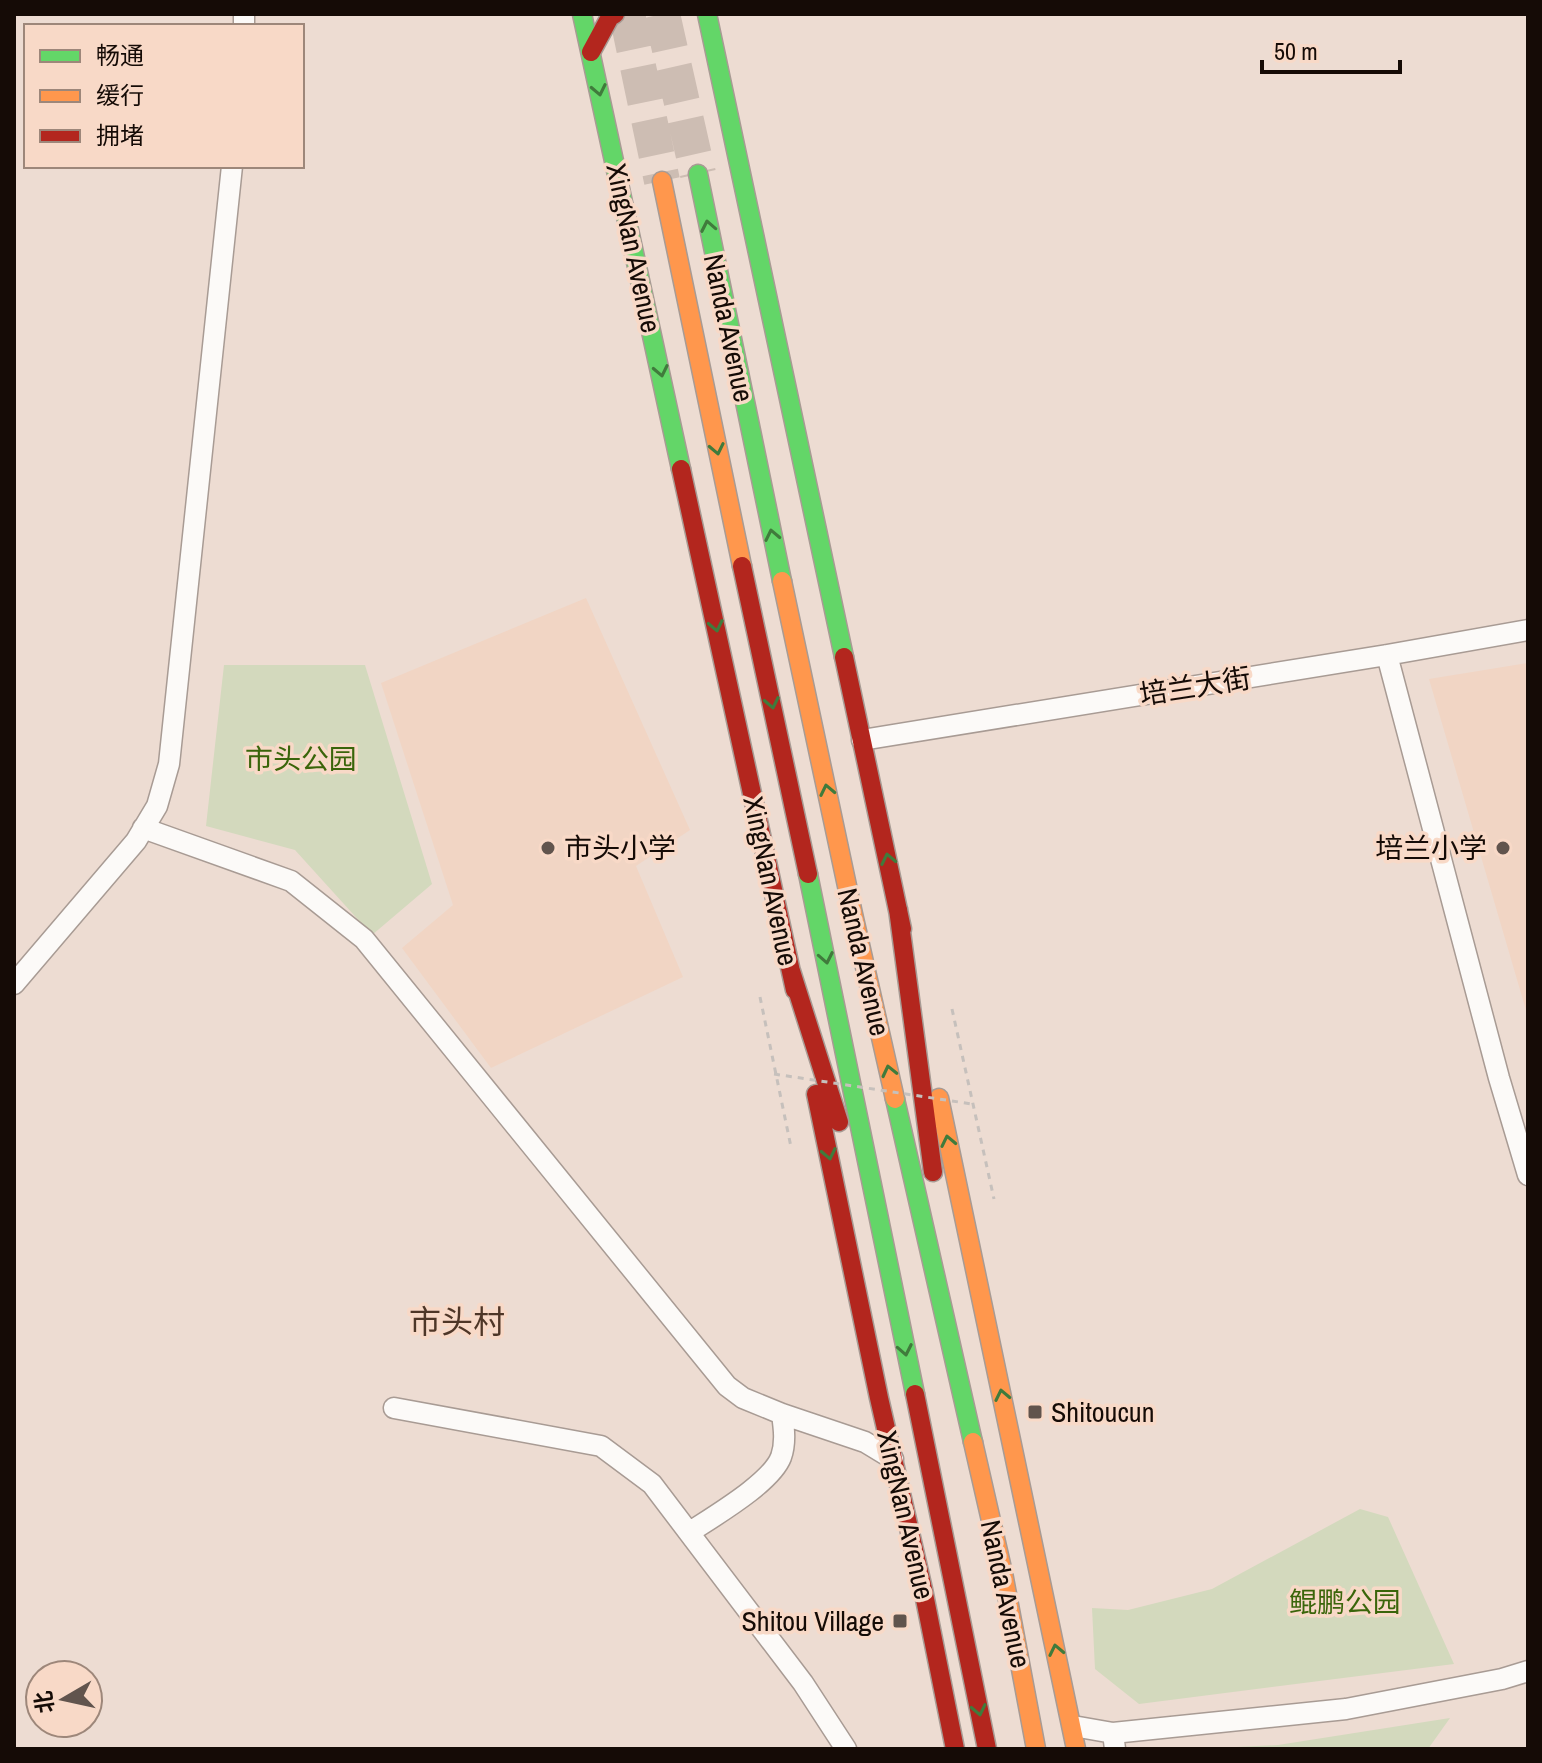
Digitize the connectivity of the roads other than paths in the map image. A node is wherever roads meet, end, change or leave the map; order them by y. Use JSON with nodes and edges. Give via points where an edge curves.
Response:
{"nodes":[{"id":1,"x":582,"y":14,"type":"edge"},
{"id":2,"x":615,"y":14,"type":"edge"},
{"id":3,"x":691,"y":14,"type":"edge"},
{"id":4,"x":709,"y":22,"type":"edge"},
{"id":5,"x":591,"y":52,"type":"junction"},
{"id":6,"x":232,"y":168,"type":"edge"},
{"id":7,"x":698,"y":174,"type":"tunnel mouth"},
{"id":8,"x":662,"y":181,"type":"tunnel mouth"},
{"id":9,"x":1528,"y":630,"type":"edge"},
{"id":10,"x":1387,"y":655,"type":"junction"},
{"id":11,"x":862,"y":740,"type":"junction"},
{"id":12,"x":143,"y":828,"type":"junction"},
{"id":13,"x":898,"y":909,"type":"junction"},
{"id":14,"x":791,"y":971,"type":"junction"},
{"id":15,"x":14,"y":984,"type":"edge"},
{"id":16,"x":1528,"y":1175,"type":"edge"},
{"id":17,"x":895,"y":1301,"type":"junction"},
{"id":18,"x":962,"y":1392,"type":"junction"},
{"id":19,"x":394,"y":1408,"type":"dead end"},
{"id":20,"x":782,"y":1414,"type":"junction"},
{"id":21,"x":893,"y":1459,"type":"junction"},
{"id":22,"x":690,"y":1532,"type":"junction"},
{"id":23,"x":1528,"y":1671,"type":"edge"},
{"id":24,"x":1073,"y":1726,"type":"junction"},
{"id":25,"x":1114,"y":1741,"type":"edge"},
{"id":26,"x":846,"y":1749,"type":"edge"},
{"id":27,"x":955,"y":1749,"type":"edge"},
{"id":28,"x":987,"y":1749,"type":"edge"},
{"id":29,"x":1036,"y":1749,"type":"edge"},
{"id":30,"x":1076,"y":1749,"type":"edge"}],
"edges":[{"from":1,"to":5,"type":"main road","name":"XingNan Avenue"},
{"from":2,"to":5,"type":"main road"},
{"from":3,"to":4,"type":"main road"},
{"from":4,"to":11,"type":"main road"},
{"from":5,"to":14,"type":"main road","name":"XingNan Avenue","one_way":true},
{"from":6,"to":12,"type":"street","via":[[169,764],[157,806]]},
{"from":18,"to":7,"type":"main road","name":"Nanda Avenue","one_way":true,"via":[[853,914]]},
{"from":8,"to":17,"type":"main road","name":"Nanda Avenue","one_way":true},
{"from":9,"to":10,"type":"street","name":"培兰大街"},
{"from":10,"to":11,"type":"street","name":"培兰大街"},
{"from":10,"to":16,"type":"street"},
{"from":13,"to":11,"type":"main road","one_way":true},
{"from":12,"to":15,"type":"street"},
{"from":12,"to":20,"type":"street","via":[[291,881],[364,939],[702,1358],[743,1398]]},
{"from":13,"to":18,"type":"main road"},
{"from":24,"to":13,"type":"main road","one_way":true},
{"from":14,"to":17,"type":"main road"},
{"from":14,"to":21,"type":"main road","name":"XingNan Avenue","one_way":true},
{"from":17,"to":28,"type":"main road","name":"Nanda Avenue","one_way":true},
{"from":18,"to":29,"type":"main road","name":"Nanda Avenue"},
{"from":19,"to":22,"type":"street","via":[[601,1446],[652,1484]]},
{"from":20,"to":21,"type":"street","via":[[865,1442]]},
{"from":20,"to":22,"type":"street","via":[[780,1459],[758,1485]]},
{"from":21,"to":27,"type":"main road","name":"XingNan Avenue"},
{"from":22,"to":26,"type":"street"},
{"from":23,"to":25,"type":"street","via":[[1346,1709]]},
{"from":24,"to":25,"type":"street"},
{"from":24,"to":30,"type":"main road"}]}
